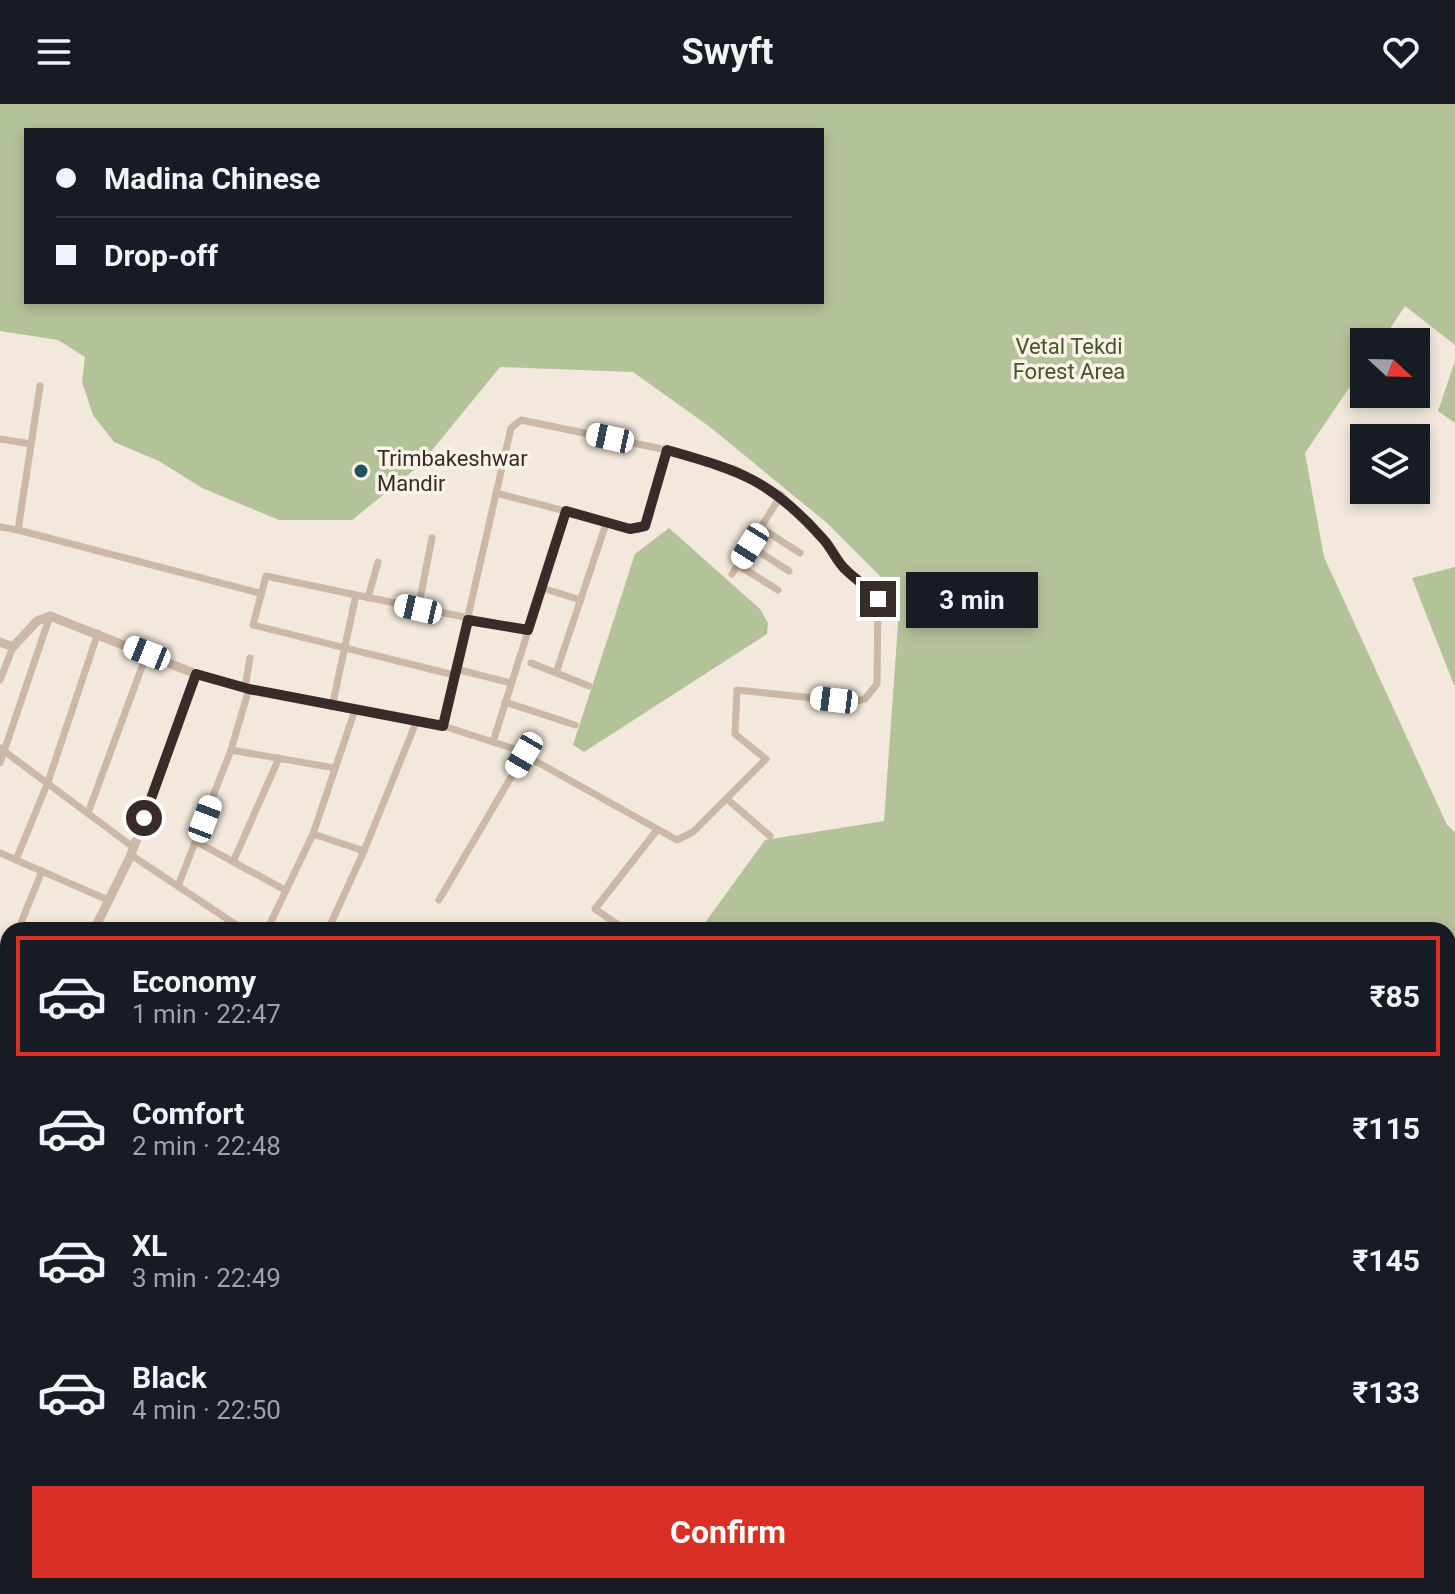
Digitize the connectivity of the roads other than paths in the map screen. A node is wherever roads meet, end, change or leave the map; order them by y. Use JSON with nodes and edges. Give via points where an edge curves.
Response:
{"nodes":[{"id":1,"x":40,"y":386,"type":"dead end"},
{"id":2,"x":0,"y":439,"type":"edge"},
{"id":3,"x":31,"y":444,"type":"junction"},
{"id":4,"x":667,"y":450,"type":"junction"},
{"id":5,"x":496,"y":493,"type":"junction"},
{"id":6,"x":781,"y":495,"type":"junction"},
{"id":7,"x":566,"y":511,"type":"junction"},
{"id":8,"x":607,"y":521,"type":"junction"},
{"id":9,"x":0,"y":527,"type":"edge"},
{"id":10,"x":761,"y":528,"type":"junction"},
{"id":11,"x":18,"y":530,"type":"junction"},
{"id":12,"x":432,"y":538,"type":"dead end"},
{"id":13,"x":750,"y":546,"type":"junction"},
{"id":14,"x":800,"y":553,"type":"dead end"},
{"id":15,"x":378,"y":562,"type":"dead end"},
{"id":16,"x":738,"y":565,"type":"junction"},
{"id":17,"x":789,"y":571,"type":"dead end"},
{"id":18,"x":732,"y":574,"type":"dead end"},
{"id":19,"x":542,"y":588,"type":"junction"},
{"id":20,"x":778,"y":590,"type":"dead end"},
{"id":21,"x":259,"y":593,"type":"junction"},
{"id":22,"x":356,"y":595,"type":"junction"},
{"id":23,"x":368,"y":598,"type":"junction"},
{"id":24,"x":581,"y":600,"type":"junction"},
{"id":25,"x":418,"y":609,"type":"junction"},
{"id":26,"x":50,"y":616,"type":"junction"},
{"id":27,"x":468,"y":620,"type":"junction"},
{"id":28,"x":528,"y":630,"type":"junction"},
{"id":29,"x":98,"y":633,"type":"junction"},
{"id":30,"x":0,"y":642,"type":"edge"},
{"id":31,"x":13,"y":647,"type":"junction"},
{"id":32,"x":345,"y":650,"type":"junction"},
{"id":33,"x":147,"y":653,"type":"junction"},
{"id":34,"x":250,"y":658,"type":"dead end"},
{"id":35,"x":531,"y":663,"type":"dead end"},
{"id":36,"x":455,"y":672,"type":"junction"},
{"id":37,"x":556,"y":673,"type":"junction"},
{"id":38,"x":196,"y":674,"type":"junction"},
{"id":39,"x":0,"y":680,"type":"edge"},
{"id":40,"x":511,"y":683,"type":"junction"},
{"id":41,"x":589,"y":686,"type":"dead end"},
{"id":42,"x":247,"y":688,"type":"junction"},
{"id":43,"x":505,"y":702,"type":"junction"},
{"id":44,"x":332,"y":707,"type":"junction"},
{"id":45,"x":355,"y":710,"type":"junction"},
{"id":46,"x":417,"y":720,"type":"junction"},
{"id":47,"x":575,"y":725,"type":"dead end"},
{"id":48,"x":443,"y":726,"type":"junction"},
{"id":49,"x":493,"y":742,"type":"junction"},
{"id":50,"x":2,"y":749,"type":"edge"},
{"id":51,"x":231,"y":750,"type":"junction"},
{"id":52,"x":524,"y":755,"type":"junction"},
{"id":53,"x":279,"y":758,"type":"junction"},
{"id":54,"x":0,"y":763,"type":"edge"},
{"id":55,"x":335,"y":768,"type":"junction"},
{"id":56,"x":48,"y":782,"type":"junction"},
{"id":57,"x":727,"y":799,"type":"junction"},
{"id":58,"x":88,"y":813,"type":"junction"},
{"id":59,"x":657,"y":830,"type":"junction"},
{"id":60,"x":313,"y":834,"type":"junction"},
{"id":61,"x":770,"y":836,"type":"dead end"},
{"id":62,"x":197,"y":842,"type":"junction"},
{"id":63,"x":132,"y":851,"type":"junction"},
{"id":64,"x":364,"y":851,"type":"junction"},
{"id":65,"x":0,"y":853,"type":"edge"},
{"id":66,"x":16,"y":860,"type":"junction"},
{"id":67,"x":233,"y":862,"type":"junction"},
{"id":68,"x":42,"y":871,"type":"junction"},
{"id":69,"x":178,"y":886,"type":"junction"},
{"id":70,"x":285,"y":890,"type":"junction"},
{"id":71,"x":108,"y":900,"type":"junction"},
{"id":72,"x":439,"y":900,"type":"dead end"},
{"id":73,"x":21,"y":922,"type":"edge"},
{"id":74,"x":100,"y":922,"type":"edge"},
{"id":75,"x":232,"y":922,"type":"edge"},
{"id":76,"x":271,"y":922,"type":"edge"},
{"id":77,"x":332,"y":922,"type":"edge"},
{"id":78,"x":614,"y":922,"type":"edge"}],
"edges":[{"from":1,"to":3,"type":"street"},
{"from":2,"to":3,"type":"street"},
{"from":3,"to":11,"type":"street"},
{"from":4,"to":5,"type":"street","via":[[521,420],[511,428]]},
{"from":4,"to":6,"type":"street","via":[[735,469]]},
{"from":4,"to":8,"type":"street","via":[[645,526],[630,529]]},
{"from":5,"to":7,"type":"street"},
{"from":5,"to":27,"type":"street"},
{"from":6,"to":10,"type":"street"},
{"from":6,"to":57,"type":"street","via":[[878,599],[877,684],[865,699],[852,702],[737,690],[735,734],[766,759]]},
{"from":7,"to":8,"type":"street"},
{"from":7,"to":19,"type":"street"},
{"from":8,"to":24,"type":"street"},
{"from":9,"to":11,"type":"street"},
{"from":10,"to":13,"type":"street"},
{"from":10,"to":14,"type":"street"},
{"from":11,"to":21,"type":"street"},
{"from":12,"to":25,"type":"street"},
{"from":13,"to":16,"type":"street"},
{"from":13,"to":17,"type":"street"},
{"from":15,"to":23,"type":"street"},
{"from":16,"to":18,"type":"street"},
{"from":16,"to":20,"type":"street"},
{"from":19,"to":24,"type":"street"},
{"from":19,"to":28,"type":"street"},
{"from":21,"to":22,"type":"street","via":[[266,576]]},
{"from":21,"to":32,"type":"street","via":[[253,625]]},
{"from":22,"to":23,"type":"street"},
{"from":22,"to":32,"type":"street"},
{"from":23,"to":25,"type":"street"},
{"from":24,"to":37,"type":"street"},
{"from":25,"to":27,"type":"street"},
{"from":26,"to":29,"type":"street"},
{"from":26,"to":31,"type":"street","via":[[37,621]]},
{"from":26,"to":50,"type":"street"},
{"from":27,"to":28,"type":"street"},
{"from":27,"to":36,"type":"street"},
{"from":28,"to":40,"type":"street"},
{"from":29,"to":33,"type":"street"},
{"from":29,"to":56,"type":"street"},
{"from":30,"to":31,"type":"street"},
{"from":31,"to":39,"type":"street"},
{"from":32,"to":36,"type":"street"},
{"from":32,"to":44,"type":"street"},
{"from":33,"to":38,"type":"street"},
{"from":33,"to":58,"type":"street"},
{"from":34,"to":42,"type":"street"},
{"from":35,"to":37,"type":"street"},
{"from":36,"to":40,"type":"street"},
{"from":36,"to":48,"type":"street"},
{"from":37,"to":41,"type":"street"},
{"from":38,"to":42,"type":"street"},
{"from":38,"to":63,"type":"street"},
{"from":40,"to":43,"type":"street"},
{"from":42,"to":44,"type":"street"},
{"from":42,"to":51,"type":"street"},
{"from":43,"to":47,"type":"street"},
{"from":43,"to":49,"type":"street"},
{"from":44,"to":45,"type":"street"},
{"from":45,"to":46,"type":"street"},
{"from":45,"to":55,"type":"street"},
{"from":46,"to":48,"type":"street"},
{"from":46,"to":64,"type":"street"},
{"from":48,"to":49,"type":"street"},
{"from":49,"to":52,"type":"street"},
{"from":50,"to":54,"type":"street"},
{"from":50,"to":56,"type":"street"},
{"from":51,"to":53,"type":"street"},
{"from":51,"to":62,"type":"street"},
{"from":52,"to":59,"type":"street"},
{"from":52,"to":72,"type":"street"},
{"from":53,"to":55,"type":"street"},
{"from":53,"to":67,"type":"street"},
{"from":55,"to":60,"type":"street"},
{"from":56,"to":58,"type":"street"},
{"from":56,"to":66,"type":"street"},
{"from":57,"to":59,"type":"street","via":[[682,839]]},
{"from":57,"to":61,"type":"street"},
{"from":58,"to":63,"type":"street"},
{"from":59,"to":78,"type":"street","via":[[595,909]]},
{"from":60,"to":64,"type":"street"},
{"from":60,"to":70,"type":"street"},
{"from":62,"to":67,"type":"street"},
{"from":62,"to":69,"type":"street"},
{"from":63,"to":69,"type":"street"},
{"from":63,"to":71,"type":"street"},
{"from":64,"to":77,"type":"street"},
{"from":65,"to":66,"type":"street"},
{"from":66,"to":68,"type":"street"},
{"from":67,"to":70,"type":"street"},
{"from":68,"to":71,"type":"street"},
{"from":68,"to":73,"type":"street"},
{"from":69,"to":75,"type":"street"},
{"from":70,"to":76,"type":"street"},
{"from":71,"to":74,"type":"street"}]}
